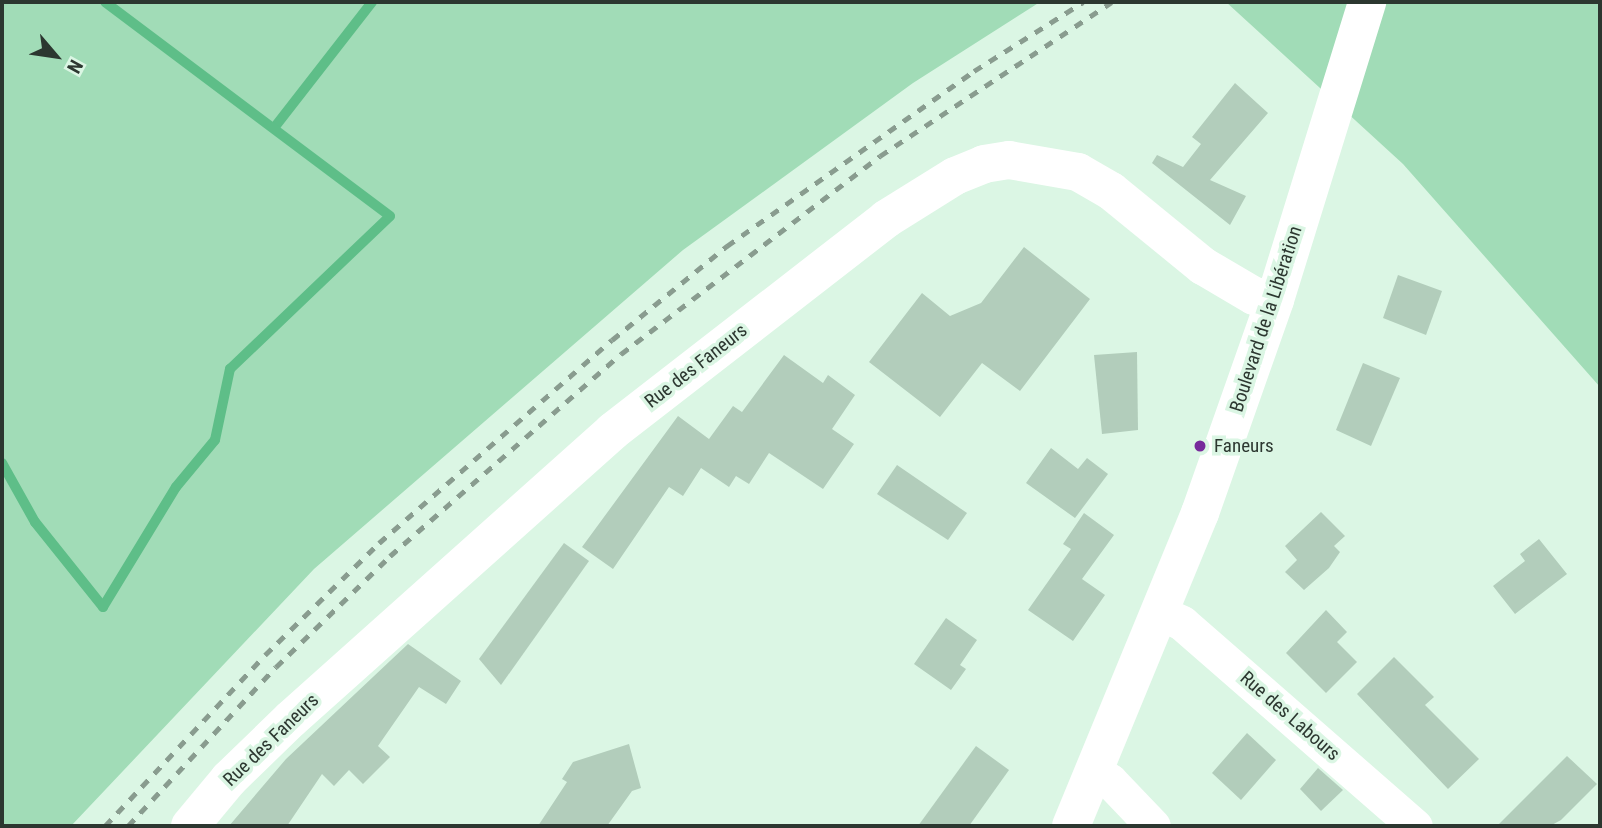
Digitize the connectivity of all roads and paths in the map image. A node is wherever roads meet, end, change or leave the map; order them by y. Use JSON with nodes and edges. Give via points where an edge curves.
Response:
{"nodes":[{"id":1,"x":1367,"y":2,"type":"edge"},
{"id":2,"x":1275,"y":300,"type":"junction"},
{"id":3,"x":1160,"y":613,"type":"junction"},
{"id":4,"x":1094,"y":771,"type":"junction"},
{"id":5,"x":190,"y":826,"type":"edge"},
{"id":6,"x":1072,"y":826,"type":"edge"},
{"id":7,"x":1153,"y":826,"type":"edge"},
{"id":8,"x":1415,"y":826,"type":"edge"}],
"edges":[{"from":1,"to":2,"type":"street","name":"Boulevard de la Libération"},
{"from":2,"to":3,"type":"street","name":"Boulevard de la Libération"},
{"from":2,"to":5,"type":"street","name":"Rue des Faneurs","via":[[1254,296],[1203,266],[1111,191],[1078,172],[1009,160],[955,176],[886,219],[613,431],[291,719],[229,779]]},
{"from":3,"to":4,"type":"street","name":"Boulevard de la Libération"},
{"from":3,"to":8,"type":"street","name":"Rue des Labours","via":[[1182,623]]},
{"from":4,"to":6,"type":"street","name":"Boulevard de la Libération"},
{"from":4,"to":7,"type":"street","via":[[1110,780]]}]}
